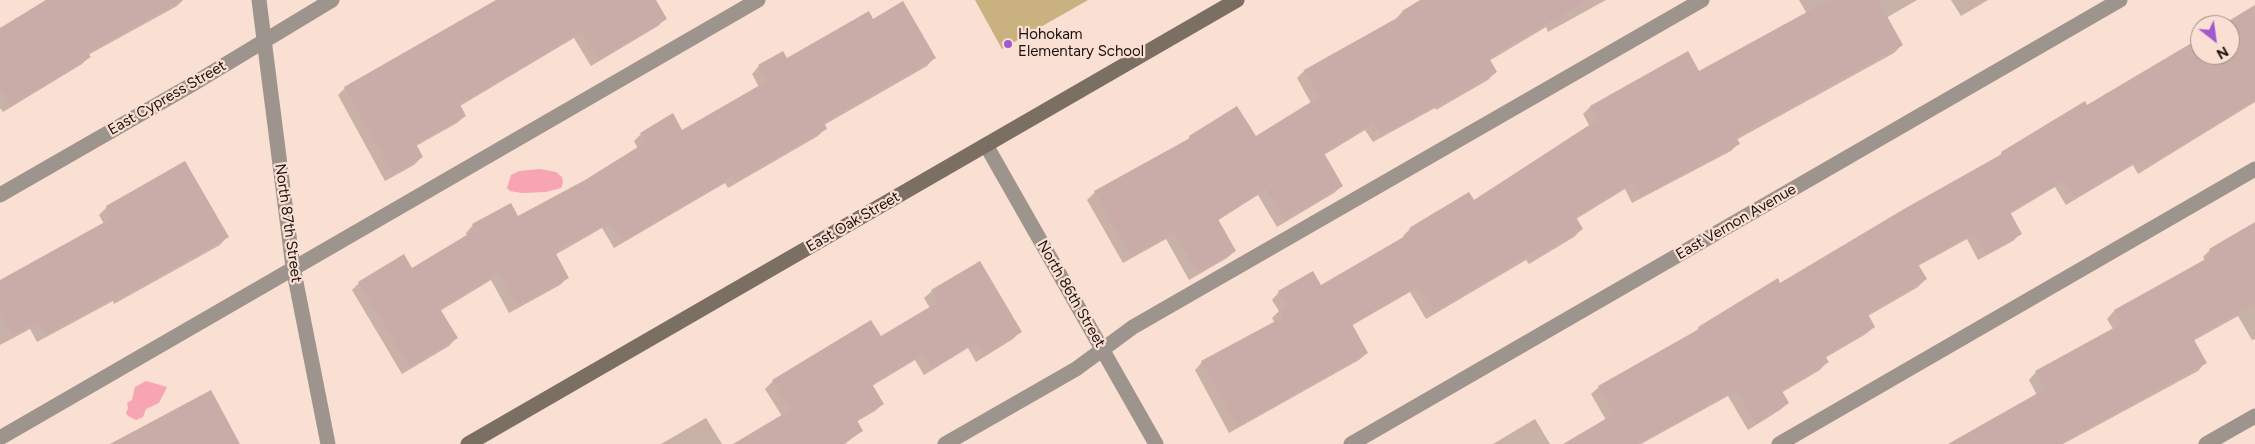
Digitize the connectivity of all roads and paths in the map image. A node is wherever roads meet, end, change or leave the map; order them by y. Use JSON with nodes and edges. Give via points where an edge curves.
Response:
{"nodes":[{"id":1,"x":259,"y":0,"type":"edge"},
{"id":2,"x":332,"y":0,"type":"edge"},
{"id":3,"x":758,"y":0,"type":"edge"},
{"id":4,"x":1237,"y":0,"type":"edge"},
{"id":5,"x":1702,"y":0,"type":"edge"},
{"id":6,"x":2120,"y":0,"type":"edge"},
{"id":7,"x":264,"y":41,"type":"junction"},
{"id":8,"x":986,"y":146,"type":"junction"},
{"id":9,"x":2255,"y":169,"type":"edge"},
{"id":10,"x":0,"y":195,"type":"edge"},
{"id":11,"x":293,"y":267,"type":"junction"},
{"id":12,"x":1103,"y":348,"type":"junction"},
{"id":13,"x":2255,"y":416,"type":"edge"},
{"id":14,"x":0,"y":438,"type":"edge"},
{"id":15,"x":328,"y":444,"type":"edge"},
{"id":16,"x":468,"y":444,"type":"edge"},
{"id":17,"x":945,"y":444,"type":"edge"},
{"id":18,"x":1156,"y":444,"type":"edge"},
{"id":19,"x":1351,"y":444,"type":"edge"},
{"id":20,"x":1779,"y":444,"type":"edge"},
{"id":21,"x":2206,"y":444,"type":"edge"}],
"edges":[{"from":1,"to":7,"type":"street","name":"North 87th Street"},
{"from":2,"to":7,"type":"street","name":"East Cypress Street"},
{"from":3,"to":11,"type":"street"},
{"from":4,"to":8,"type":"street","name":"East Oak Street"},
{"from":5,"to":12,"type":"street","via":[[1133,327]]},
{"from":6,"to":19,"type":"street","name":"East Vernon Avenue"},
{"from":7,"to":10,"type":"street","name":"East Cypress Street"},
{"from":7,"to":11,"type":"street","name":"North 87th Street"},
{"from":8,"to":12,"type":"street","name":"North 86th Street"},
{"from":8,"to":16,"type":"street","name":"East Oak Street"},
{"from":9,"to":20,"type":"street"},
{"from":11,"to":14,"type":"street"},
{"from":11,"to":15,"type":"street","name":"North 87th Street"},
{"from":12,"to":17,"type":"street","via":[[1076,369]]},
{"from":12,"to":18,"type":"street","name":"North 86th Street"},
{"from":13,"to":21,"type":"street"}]}
